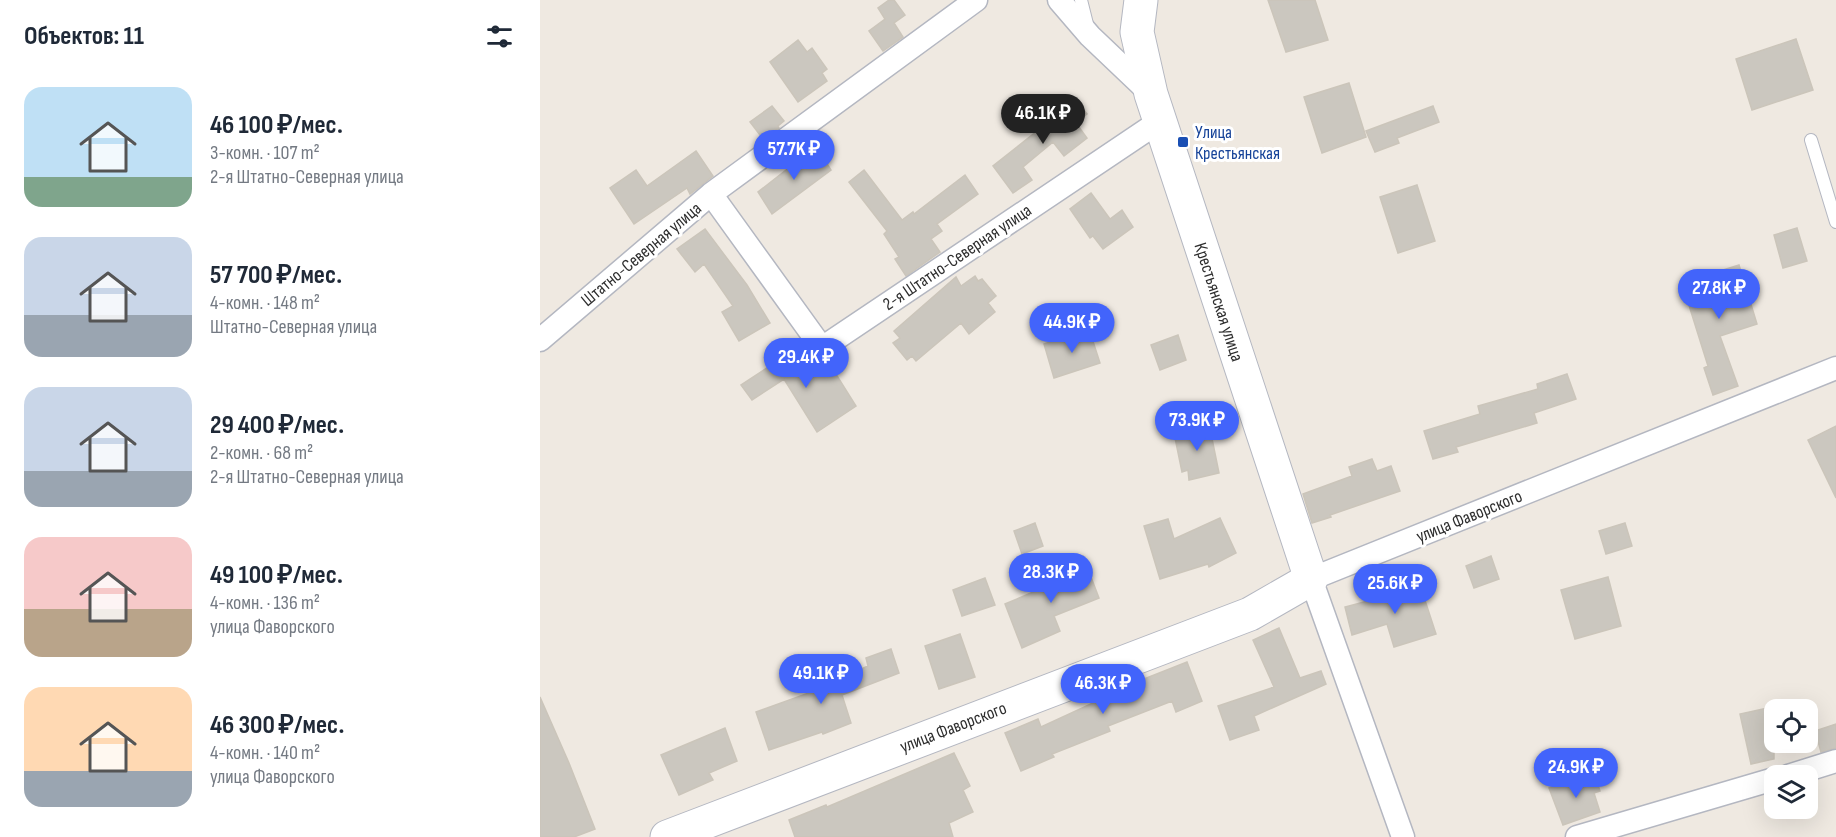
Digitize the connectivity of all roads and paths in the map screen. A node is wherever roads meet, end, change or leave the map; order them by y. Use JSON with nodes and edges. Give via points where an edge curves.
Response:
{"nodes":[{"id":1,"x":976,"y":0,"type":"edge"},
{"id":2,"x":1059,"y":0,"type":"edge"},
{"id":3,"x":1081,"y":0,"type":"edge"},
{"id":4,"x":1141,"y":0,"type":"edge"},
{"id":5,"x":1090,"y":36,"type":"junction"},
{"id":6,"x":1155,"y":107,"type":"junction"},
{"id":7,"x":1811,"y":140,"type":"dead end"},
{"id":8,"x":711,"y":194,"type":"junction"},
{"id":9,"x":1836,"y":222,"type":"edge"},
{"id":10,"x":540,"y":340,"type":"edge"},
{"id":11,"x":1836,"y":368,"type":"edge"},
{"id":12,"x":1311,"y":579,"type":"junction"},
{"id":13,"x":1836,"y":761,"type":"edge"},
{"id":14,"x":1818,"y":767,"type":"edge"},
{"id":15,"x":1764,"y":782,"type":"edge"},
{"id":16,"x":667,"y":837,"type":"edge"},
{"id":17,"x":1403,"y":837,"type":"edge"},
{"id":18,"x":1577,"y":837,"type":"edge"}],
"edges":[{"from":1,"to":8,"type":"street","name":"Штатно-Северная улица"},
{"from":2,"to":5,"type":"street","name":"Крестьянская улица"},
{"from":3,"to":5,"type":"lane"},
{"from":4,"to":6,"type":"street","via":[[1137,32]]},
{"from":5,"to":6,"type":"street","name":"Крестьянская улица"},
{"from":6,"to":8,"type":"street","name":"2-я Штатно-Северная улица","via":[[822,348]]},
{"from":6,"to":12,"type":"street","name":"Крестьянская улица"},
{"from":7,"to":9,"type":"lane"},
{"from":8,"to":10,"type":"street","name":"Штатно-Северная улица"},
{"from":11,"to":12,"type":"street","name":"улица Фаворского"},
{"from":12,"to":16,"type":"street","name":"улица Фаворского","via":[[1250,614]]},
{"from":12,"to":17,"type":"street","name":"Крестьянская улица"},
{"from":13,"to":14,"type":"street"},
{"from":15,"to":18,"type":"street"}]}
